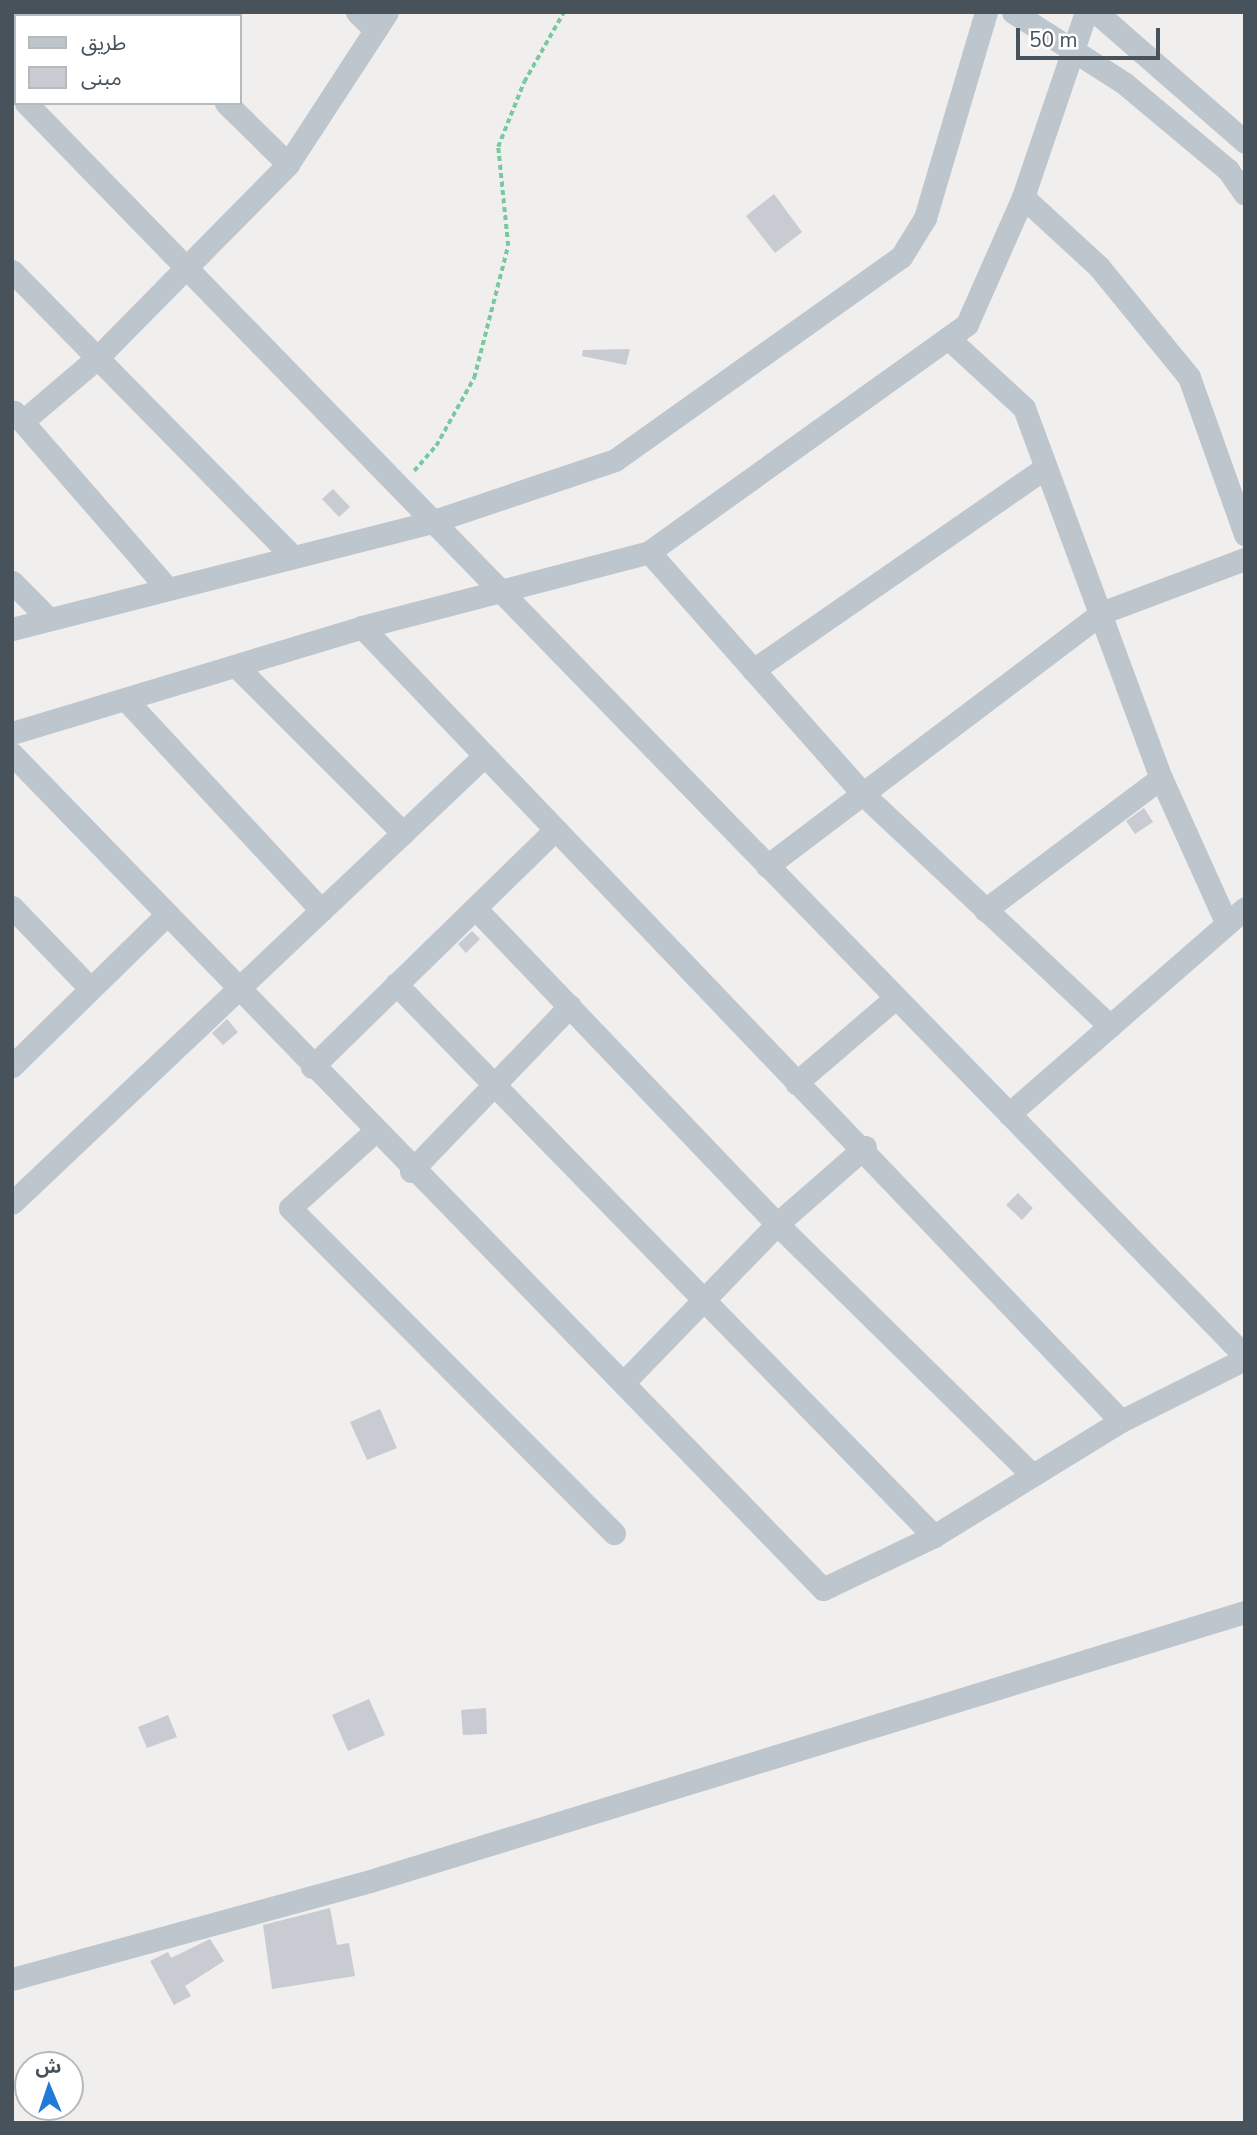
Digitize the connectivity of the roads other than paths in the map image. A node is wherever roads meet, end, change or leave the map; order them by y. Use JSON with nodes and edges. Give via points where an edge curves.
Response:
{"nodes":[{"id":1,"x":357,"y":12,"type":"edge"},
{"id":2,"x":986,"y":12,"type":"edge"},
{"id":3,"x":1013,"y":12,"type":"edge"},
{"id":4,"x":1086,"y":12,"type":"edge"},
{"id":5,"x":1096,"y":12,"type":"edge"},
{"id":6,"x":380,"y":21,"type":"edge"},
{"id":7,"x":1074,"y":52,"type":"junction"},
{"id":8,"x":28,"y":105,"type":"edge"},
{"id":9,"x":228,"y":105,"type":"edge"},
{"id":10,"x":1245,"y":142,"type":"edge"},
{"id":11,"x":288,"y":164,"type":"junction"},
{"id":12,"x":1245,"y":194,"type":"edge"},
{"id":13,"x":1023,"y":197,"type":"junction"},
{"id":14,"x":184,"y":264,"type":"junction"},
{"id":15,"x":12,"y":271,"type":"edge"},
{"id":16,"x":948,"y":338,"type":"junction"},
{"id":17,"x":97,"y":358,"type":"junction"},
{"id":18,"x":18,"y":415,"type":"edge"},
{"id":19,"x":1046,"y":467,"type":"junction"},
{"id":20,"x":431,"y":522,"type":"junction"},
{"id":21,"x":1245,"y":534,"type":"edge"},
{"id":22,"x":649,"y":552,"type":"junction"},
{"id":23,"x":290,"y":554,"type":"junction"},
{"id":24,"x":1245,"y":559,"type":"edge"},
{"id":25,"x":12,"y":582,"type":"edge"},
{"id":26,"x":167,"y":588,"type":"junction"},
{"id":27,"x":498,"y":590,"type":"junction"},
{"id":28,"x":1101,"y":613,"type":"junction"},
{"id":29,"x":49,"y":620,"type":"junction"},
{"id":30,"x":362,"y":627,"type":"junction"},
{"id":31,"x":12,"y":629,"type":"edge"},
{"id":32,"x":237,"y":667,"type":"junction"},
{"id":33,"x":754,"y":670,"type":"junction"},
{"id":34,"x":126,"y":700,"type":"junction"},
{"id":35,"x":12,"y":733,"type":"edge"},
{"id":36,"x":12,"y":754,"type":"edge"},
{"id":37,"x":482,"y":758,"type":"junction"},
{"id":38,"x":1161,"y":778,"type":"junction"},
{"id":39,"x":865,"y":796,"type":"junction"},
{"id":40,"x":403,"y":832,"type":"junction"},
{"id":41,"x":553,"y":832,"type":"junction"},
{"id":42,"x":767,"y":866,"type":"junction"},
{"id":43,"x":12,"y":907,"type":"edge"},
{"id":44,"x":475,"y":908,"type":"junction"},
{"id":45,"x":1245,"y":908,"type":"edge"},
{"id":46,"x":985,"y":909,"type":"junction"},
{"id":47,"x":321,"y":910,"type":"junction"},
{"id":48,"x":167,"y":914,"type":"junction"},
{"id":49,"x":1227,"y":924,"type":"junction"},
{"id":50,"x":396,"y":984,"type":"junction"},
{"id":51,"x":90,"y":988,"type":"junction"},
{"id":52,"x":238,"y":989,"type":"junction"},
{"id":53,"x":895,"y":998,"type":"junction"},
{"id":54,"x":570,"y":1006,"type":"junction"},
{"id":55,"x":1110,"y":1026,"type":"junction"},
{"id":56,"x":16,"y":1054,"type":"edge"},
{"id":57,"x":312,"y":1066,"type":"junction"},
{"id":58,"x":493,"y":1083,"type":"junction"},
{"id":59,"x":796,"y":1083,"type":"junction"},
{"id":60,"x":1009,"y":1114,"type":"junction"},
{"id":61,"x":374,"y":1132,"type":"junction"},
{"id":62,"x":866,"y":1147,"type":"junction"},
{"id":63,"x":411,"y":1171,"type":"junction"},
{"id":64,"x":12,"y":1203,"type":"edge"},
{"id":65,"x":777,"y":1223,"type":"junction"},
{"id":66,"x":706,"y":1300,"type":"junction"},
{"id":67,"x":1245,"y":1357,"type":"edge"},
{"id":68,"x":626,"y":1380,"type":"junction"},
{"id":69,"x":1121,"y":1421,"type":"junction"},
{"id":70,"x":1032,"y":1475,"type":"junction"},
{"id":71,"x":614,"y":1533,"type":"dead end"},
{"id":72,"x":934,"y":1536,"type":"junction"},
{"id":73,"x":1245,"y":1612,"type":"edge"},
{"id":74,"x":12,"y":1979,"type":"edge"}],
"edges":[{"from":1,"to":6,"type":"street"},
{"from":2,"to":20,"type":"street","via":[[925,218],[901,257],[615,460]]},
{"from":3,"to":7,"type":"street"},
{"from":4,"to":7,"type":"street"},
{"from":5,"to":10,"type":"street"},
{"from":6,"to":11,"type":"street"},
{"from":7,"to":12,"type":"street","via":[[1145,101],[1228,170]]},
{"from":7,"to":13,"type":"street"},
{"from":8,"to":14,"type":"street"},
{"from":9,"to":11,"type":"street"},
{"from":11,"to":14,"type":"street"},
{"from":13,"to":16,"type":"street","via":[[967,324]]},
{"from":13,"to":21,"type":"street","via":[[1099,267],[1189,377]]},
{"from":14,"to":17,"type":"street"},
{"from":14,"to":20,"type":"street"},
{"from":15,"to":17,"type":"street"},
{"from":16,"to":19,"type":"street","via":[[1024,408]]},
{"from":16,"to":22,"type":"street"},
{"from":17,"to":18,"type":"street"},
{"from":17,"to":23,"type":"street"},
{"from":18,"to":26,"type":"street"},
{"from":19,"to":28,"type":"street"},
{"from":19,"to":33,"type":"street"},
{"from":20,"to":23,"type":"street"},
{"from":20,"to":27,"type":"street"},
{"from":22,"to":27,"type":"street"},
{"from":22,"to":33,"type":"street"},
{"from":23,"to":26,"type":"street"},
{"from":24,"to":28,"type":"street"},
{"from":25,"to":29,"type":"street"},
{"from":26,"to":29,"type":"street"},
{"from":27,"to":30,"type":"street"},
{"from":27,"to":42,"type":"street"},
{"from":28,"to":38,"type":"street"},
{"from":28,"to":39,"type":"street"},
{"from":29,"to":31,"type":"street"},
{"from":30,"to":32,"type":"street"},
{"from":30,"to":37,"type":"street"},
{"from":32,"to":34,"type":"street"},
{"from":32,"to":40,"type":"street"},
{"from":33,"to":39,"type":"street"},
{"from":34,"to":35,"type":"street"},
{"from":34,"to":47,"type":"street"},
{"from":36,"to":48,"type":"street"},
{"from":37,"to":40,"type":"street"},
{"from":37,"to":41,"type":"street"},
{"from":38,"to":46,"type":"street"},
{"from":38,"to":49,"type":"street"},
{"from":39,"to":42,"type":"street"},
{"from":39,"to":46,"type":"street"},
{"from":40,"to":47,"type":"street"},
{"from":41,"to":44,"type":"street"},
{"from":41,"to":59,"type":"street"},
{"from":42,"to":53,"type":"street"},
{"from":43,"to":51,"type":"street"},
{"from":44,"to":50,"type":"street"},
{"from":44,"to":54,"type":"street"},
{"from":45,"to":49,"type":"street"},
{"from":46,"to":55,"type":"street"},
{"from":47,"to":52,"type":"street"},
{"from":48,"to":51,"type":"street"},
{"from":48,"to":52,"type":"street"},
{"from":49,"to":55,"type":"street"},
{"from":50,"to":57,"type":"street"},
{"from":50,"to":58,"type":"street"},
{"from":51,"to":56,"type":"street"},
{"from":52,"to":57,"type":"street"},
{"from":52,"to":64,"type":"street"},
{"from":53,"to":59,"type":"street"},
{"from":53,"to":60,"type":"street"},
{"from":54,"to":58,"type":"street"},
{"from":54,"to":65,"type":"street"},
{"from":55,"to":60,"type":"street"},
{"from":57,"to":61,"type":"street"},
{"from":58,"to":63,"type":"street"},
{"from":58,"to":66,"type":"street"},
{"from":59,"to":62,"type":"street"},
{"from":60,"to":67,"type":"street"},
{"from":61,"to":63,"type":"street"},
{"from":61,"to":71,"type":"street","via":[[290,1208]]},
{"from":62,"to":65,"type":"street"},
{"from":62,"to":69,"type":"street"},
{"from":63,"to":68,"type":"street"},
{"from":65,"to":66,"type":"street"},
{"from":65,"to":70,"type":"street"},
{"from":66,"to":68,"type":"street"},
{"from":66,"to":72,"type":"street"},
{"from":67,"to":69,"type":"street"},
{"from":68,"to":72,"type":"street","via":[[823,1589]]},
{"from":69,"to":70,"type":"street"},
{"from":70,"to":72,"type":"street"},
{"from":73,"to":74,"type":"street","via":[[396,1873]]}]}
